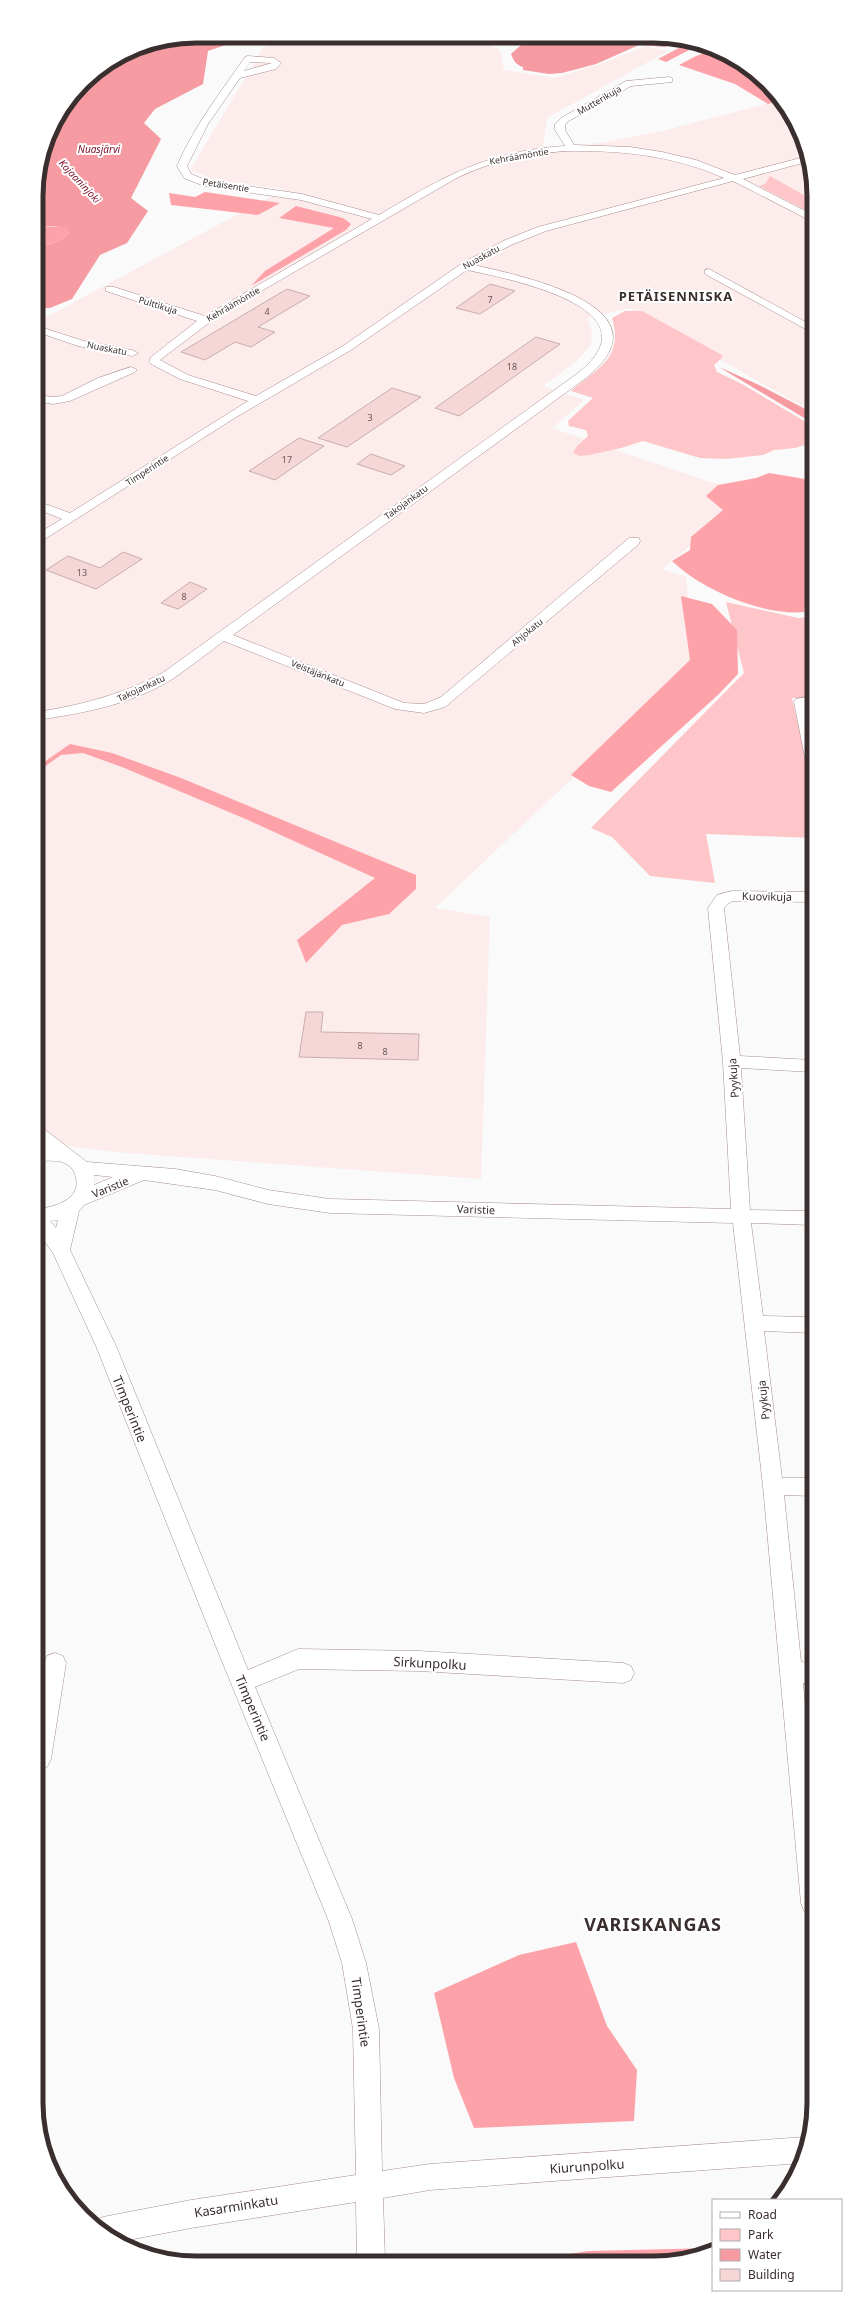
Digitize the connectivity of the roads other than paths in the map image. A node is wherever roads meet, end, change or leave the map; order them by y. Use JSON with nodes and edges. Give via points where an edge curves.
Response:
{"nodes":[{"id":1,"x":236,"y":76,"type":"dead end"},
{"id":2,"x":669,"y":80,"type":"dead end"},
{"id":3,"x":572,"y":149,"type":"junction"},
{"id":4,"x":803,"y":160,"type":"edge"},
{"id":5,"x":733,"y":179,"type":"junction"},
{"id":6,"x":807,"y":216,"type":"edge"},
{"id":7,"x":380,"y":218,"type":"junction"},
{"id":8,"x":465,"y":266,"type":"junction"},
{"id":9,"x":709,"y":272,"type":"dead end"},
{"id":10,"x":110,"y":289,"type":"dead end"},
{"id":11,"x":207,"y":320,"type":"junction"},
{"id":12,"x":807,"y":326,"type":"edge"},
{"id":13,"x":43,"y":331,"type":"edge"},
{"id":14,"x":187,"y":332,"type":"junction"},
{"id":15,"x":82,"y":344,"type":"junction"},
{"id":16,"x":142,"y":351,"type":"junction"},
{"id":17,"x":155,"y":361,"type":"junction"},
{"id":18,"x":116,"y":362,"type":"junction"},
{"id":19,"x":132,"y":370,"type":"junction"},
{"id":20,"x":147,"y":371,"type":"dead end"},
{"id":21,"x":184,"y":377,"type":"junction"},
{"id":22,"x":93,"y":385,"type":"junction"},
{"id":23,"x":43,"y":399,"type":"edge"},
{"id":24,"x":257,"y":400,"type":"junction"},
{"id":25,"x":43,"y":507,"type":"edge"},
{"id":26,"x":71,"y":518,"type":"junction"},
{"id":27,"x":43,"y":536,"type":"edge"},
{"id":28,"x":634,"y":541,"type":"dead end"},
{"id":29,"x":223,"y":636,"type":"junction"},
{"id":30,"x":807,"y":701,"type":"edge"},
{"id":31,"x":413,"y":709,"type":"joint"},
{"id":32,"x":43,"y":715,"type":"edge"},
{"id":33,"x":807,"y":733,"type":"edge"},
{"id":34,"x":807,"y":897,"type":"edge"},
{"id":35,"x":723,"y":899,"type":"joint"},
{"id":36,"x":732,"y":1062,"type":"junction"},
{"id":37,"x":807,"y":1066,"type":"edge"},
{"id":38,"x":43,"y":1140,"type":"edge"},
{"id":39,"x":43,"y":1155,"type":"edge"},
{"id":40,"x":78,"y":1163,"type":"junction"},
{"id":41,"x":142,"y":1175,"type":"junction"},
{"id":42,"x":75,"y":1204,"type":"junction"},
{"id":43,"x":43,"y":1216,"type":"edge"},
{"id":44,"x":741,"y":1216,"type":"junction"},
{"id":45,"x":807,"y":1218,"type":"edge"},
{"id":46,"x":43,"y":1225,"type":"edge"},
{"id":47,"x":61,"y":1250,"type":"junction"},
{"id":48,"x":754,"y":1323,"type":"junction"},
{"id":49,"x":807,"y":1325,"type":"edge"},
{"id":50,"x":773,"y":1486,"type":"junction"},
{"id":51,"x":807,"y":1487,"type":"edge"},
{"id":52,"x":55,"y":1663,"type":"dead end"},
{"id":53,"x":790,"y":1672,"type":"junction"},
{"id":54,"x":623,"y":1673,"type":"dead end"},
{"id":55,"x":807,"y":1673,"type":"edge"},
{"id":56,"x":243,"y":1682,"type":"junction"},
{"id":57,"x":43,"y":1735,"type":"edge"},
{"id":58,"x":807,"y":1835,"type":"edge"},
{"id":59,"x":800,"y":2150,"type":"edge"},
{"id":60,"x":369,"y":2185,"type":"junction"},
{"id":61,"x":110,"y":2230,"type":"edge"},
{"id":62,"x":371,"y":2256,"type":"edge"}],
"edges":[{"from":1,"to":7,"type":"street","name":"Petäisentie","via":[[187,150],[182,170],[187,176],[204,183],[302,197]]},
{"from":2,"to":3,"type":"street","name":"Mutterikuja","via":[[629,83],[564,120],[560,124],[560,130]]},
{"from":3,"to":5,"type":"street","name":"Kehräämöntie","via":[[636,151],[662,155],[701,165]]},
{"from":3,"to":7,"type":"street","name":"Kehräämöntie","via":[[527,153],[472,167]]},
{"from":4,"to":5,"type":"street","name":"Nuaskatu"},
{"from":5,"to":6,"type":"street","name":"Kehräämöntie"},
{"from":5,"to":8,"type":"street","name":"Nuaskatu","via":[[542,230],[508,243]]},
{"from":7,"to":11,"type":"street","name":"Kehräämöntie"},
{"from":8,"to":24,"type":"street","name":"Nuaskatu","via":[[347,348]]},
{"from":8,"to":29,"type":"street","name":"Takojankatu","via":[[544,286],[582,302],[598,316],[606,329],[604,351],[594,364],[562,389]]},
{"from":9,"to":12,"type":"street"},
{"from":10,"to":11,"type":"street","name":"Pulttikuja"},
{"from":11,"to":14,"type":"street","name":"Kehräämöntie"},
{"from":13,"to":15,"type":"street","name":"Nuaskatu"},
{"from":14,"to":16,"type":"street","name":"Kehräämöntie"},
{"from":14,"to":17,"type":"street","name":"Kehräämöntie"},
{"from":15,"to":16,"type":"street","name":"Nuaskatu"},
{"from":15,"to":18,"type":"street","name":"Nuaskatu"},
{"from":16,"to":17,"type":"street","name":"Nuaskatu"},
{"from":16,"to":18,"type":"street","name":"Kehräämöntie","via":[[122,356]]},
{"from":17,"to":19,"type":"street","name":"Kehräämöntie","via":[[145,369]]},
{"from":17,"to":21,"type":"street"},
{"from":18,"to":19,"type":"street","name":"Nuaskatu","via":[[122,368]]},
{"from":18,"to":22,"type":"street","name":"Kehräämöntie"},
{"from":19,"to":22,"type":"street","name":"Kehräämöntie"},
{"from":20,"to":21,"type":"street"},
{"from":21,"to":24,"type":"street"},
{"from":22,"to":23,"type":"street","via":[[70,399],[58,401]]},
{"from":24,"to":26,"type":"street","name":"Timperintie"},
{"from":25,"to":26,"type":"street"},
{"from":26,"to":27,"type":"street","name":"Timperintie"},
{"from":28,"to":31,"type":"street","name":"Ahjokatu","via":[[446,700],[432,708]]},
{"from":29,"to":31,"type":"street","name":"Veistäjänkatu"},
{"from":29,"to":32,"type":"street","name":"Takojankatu","via":[[169,675],[132,694],[81,709]]},
{"from":30,"to":33,"type":"street","via":[[801,702]]},
{"from":34,"to":35,"type":"street","name":"Kuovikuja","via":[[742,895]]},
{"from":35,"to":36,"type":"street","name":"Pyykuja","via":[[716,908]]},
{"from":36,"to":37,"type":"street"},
{"from":36,"to":44,"type":"street","name":"Pyykuja"},
{"from":38,"to":40,"type":"street"},
{"from":39,"to":40,"type":"street","name":"Varistie","via":[[59,1154]]},
{"from":40,"to":41,"type":"street","name":"Varistie"},
{"from":40,"to":42,"type":"street","via":[[88,1181],[85,1191]]},
{"from":41,"to":42,"type":"street","name":"Varistie","via":[[108,1186]]},
{"from":41,"to":44,"type":"street","name":"Varistie","via":[[175,1176],[268,1197],[330,1206]]},
{"from":42,"to":43,"type":"street","name":"Varistie","via":[[58,1214]]},
{"from":42,"to":47,"type":"street"},
{"from":44,"to":45,"type":"street","name":"Varistie"},
{"from":44,"to":48,"type":"street","name":"Pyykuja"},
{"from":46,"to":47,"type":"street","name":"Timperintie"},
{"from":47,"to":56,"type":"street","name":"Timperintie","via":[[106,1346]]},
{"from":48,"to":49,"type":"street"},
{"from":48,"to":50,"type":"street","name":"Pyykuja"},
{"from":50,"to":51,"type":"street"},
{"from":50,"to":53,"type":"street","name":"Pyykuja"},
{"from":52,"to":57,"type":"street"},
{"from":53,"to":55,"type":"street"},
{"from":53,"to":58,"type":"street","name":"Pyykuja"},
{"from":54,"to":56,"type":"street","name":"Sirkunpolku","via":[[419,1661],[298,1659]]},
{"from":56,"to":60,"type":"street","name":"Timperintie","via":[[340,1919],[354,1963],[366,2029]]},
{"from":59,"to":60,"type":"street","name":"Kiurunpolku","via":[[430,2177]]},
{"from":60,"to":61,"type":"street","name":"Kasarminkatu"},
{"from":60,"to":62,"type":"street","name":"Timperintie"}]}
